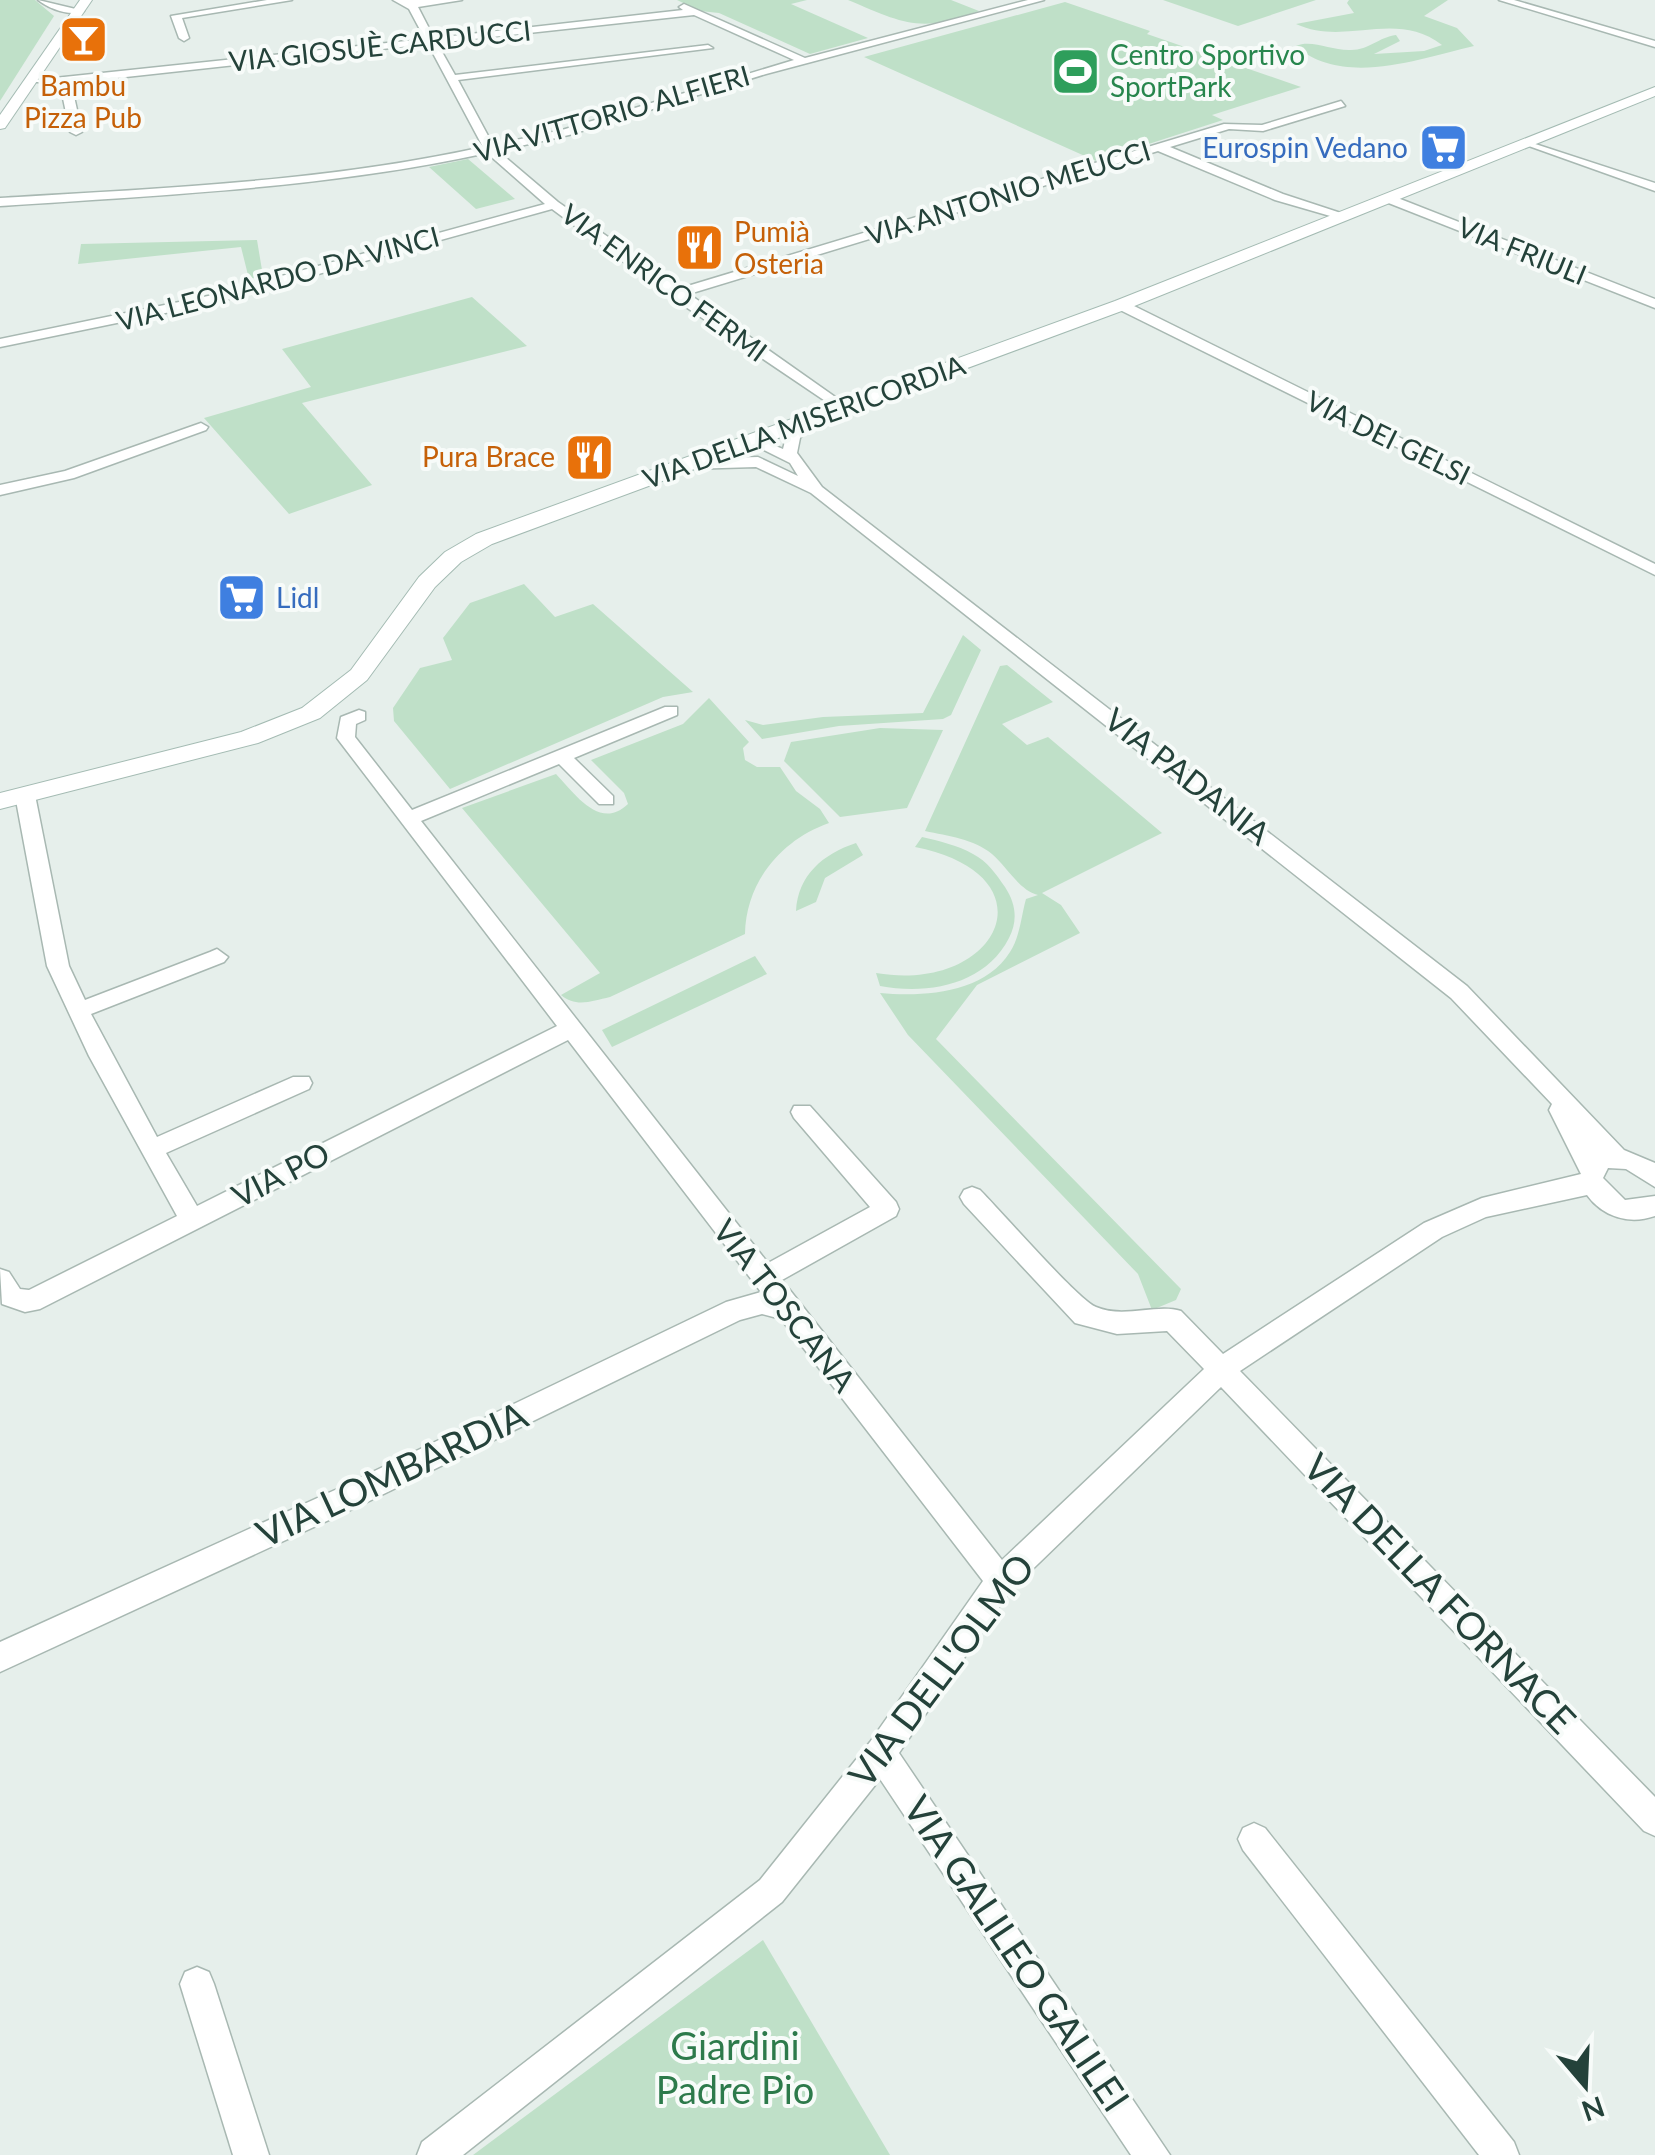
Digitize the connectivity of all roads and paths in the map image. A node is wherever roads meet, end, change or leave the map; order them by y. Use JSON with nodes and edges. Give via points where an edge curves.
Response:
{"nodes":[{"id":1,"x":43,"y":0,"type":"edge"},
{"id":2,"x":287,"y":0,"type":"edge"},
{"id":3,"x":398,"y":0,"type":"edge"},
{"id":4,"x":456,"y":0,"type":"edge"},
{"id":5,"x":670,"y":0,"type":"edge"},
{"id":6,"x":1039,"y":0,"type":"edge"},
{"id":7,"x":1504,"y":0,"type":"edge"},
{"id":8,"x":409,"y":5,"type":"junction"},
{"id":9,"x":82,"y":6,"type":"edge"},
{"id":10,"x":694,"y":12,"type":"junction"},
{"id":11,"x":184,"y":38,"type":"dead end"},
{"id":12,"x":432,"y":41,"type":"junction"},
{"id":13,"x":1655,"y":44,"type":"edge"},
{"id":14,"x":708,"y":48,"type":"dead end"},
{"id":15,"x":804,"y":60,"type":"junction"},
{"id":16,"x":452,"y":78,"type":"junction"},
{"id":17,"x":31,"y":81,"type":"junction"},
{"id":18,"x":66,"y":81,"type":"junction"},
{"id":19,"x":1655,"y":92,"type":"edge"},
{"id":20,"x":1341,"y":104,"type":"dead end"},
{"id":21,"x":0,"y":125,"type":"edge"},
{"id":22,"x":76,"y":132,"type":"dead end"},
{"id":23,"x":1530,"y":143,"type":"junction"},
{"id":24,"x":1159,"y":146,"type":"junction"},
{"id":25,"x":490,"y":150,"type":"junction"},
{"id":26,"x":1655,"y":188,"type":"edge"},
{"id":27,"x":1279,"y":197,"type":"junction"},
{"id":28,"x":1390,"y":198,"type":"junction"},
{"id":29,"x":0,"y":202,"type":"edge"},
{"id":30,"x":554,"y":205,"type":"junction"},
{"id":31,"x":1344,"y":216,"type":"junction"},
{"id":32,"x":1317,"y":226,"type":"junction"},
{"id":33,"x":676,"y":294,"type":"junction"},
{"id":34,"x":1655,"y":304,"type":"edge"},
{"id":35,"x":1121,"y":306,"type":"junction"},
{"id":36,"x":0,"y":343,"type":"edge"},
{"id":37,"x":843,"y":409,"type":"junction"},
{"id":38,"x":807,"y":422,"type":"junction"},
{"id":39,"x":200,"y":428,"type":"dead end"},
{"id":40,"x":753,"y":441,"type":"junction"},
{"id":41,"x":795,"y":460,"type":"junction"},
{"id":42,"x":688,"y":464,"type":"junction"},
{"id":43,"x":774,"y":470,"type":"junction"},
{"id":44,"x":0,"y":490,"type":"edge"},
{"id":45,"x":816,"y":490,"type":"junction"},
{"id":46,"x":1655,"y":570,"type":"edge"},
{"id":47,"x":671,"y":711,"type":"dead end"},
{"id":48,"x":360,"y":716,"type":"dead end"},
{"id":49,"x":562,"y":756,"type":"junction"},
{"id":50,"x":25,"y":795,"type":"junction"},
{"id":51,"x":606,"y":800,"type":"dead end"},
{"id":52,"x":0,"y":801,"type":"edge"},
{"id":53,"x":408,"y":819,"type":"junction"},
{"id":54,"x":216,"y":956,"type":"dead end"},
{"id":55,"x":78,"y":1011,"type":"junction"},
{"id":56,"x":569,"y":1030,"type":"junction"},
{"id":57,"x":1543,"y":1081,"type":"junction"},
{"id":58,"x":301,"y":1083,"type":"dead end"},
{"id":59,"x":802,"y":1112,"type":"dead end"},
{"id":60,"x":152,"y":1149,"type":"junction"},
{"id":61,"x":1655,"y":1152,"type":"edge"},
{"id":62,"x":1622,"y":1159,"type":"junction"},
{"id":63,"x":1655,"y":1177,"type":"edge"},
{"id":64,"x":1592,"y":1178,"type":"junction"},
{"id":65,"x":1528,"y":1197,"type":"junction"},
{"id":66,"x":972,"y":1198,"type":"dead end"},
{"id":67,"x":1646,"y":1211,"type":"edge"},
{"id":68,"x":192,"y":1220,"type":"junction"},
{"id":69,"x":762,"y":1279,"type":"junction"},
{"id":70,"x":0,"y":1280,"type":"edge"},
{"id":71,"x":786,"y":1309,"type":"junction"},
{"id":72,"x":1222,"y":1368,"type":"junction"},
{"id":73,"x":1000,"y":1582,"type":"junction"},
{"id":74,"x":0,"y":1657,"type":"edge"},
{"id":75,"x":881,"y":1752,"type":"junction"},
{"id":76,"x":1655,"y":1820,"type":"edge"},
{"id":77,"x":1254,"y":1839,"type":"dead end"},
{"id":78,"x":197,"y":1984,"type":"dead end"},
{"id":79,"x":251,"y":2155,"type":"edge"},
{"id":80,"x":435,"y":2155,"type":"edge"},
{"id":81,"x":1152,"y":2155,"type":"edge"},
{"id":82,"x":1501,"y":2155,"type":"edge"}],
"edges":[{"from":1,"to":9,"type":"street","via":[[58,8]]},
{"from":2,"to":11,"type":"street","via":[[176,16]]},
{"from":3,"to":8,"type":"street"},
{"from":4,"to":8,"type":"street"},
{"from":5,"to":10,"type":"street"},
{"from":6,"to":15,"type":"street","name":"VIA VITTORIO ALFIERI"},
{"from":7,"to":13,"type":"street"},
{"from":8,"to":12,"type":"street"},
{"from":9,"to":17,"type":"street"},
{"from":10,"to":12,"type":"street","name":"VIA GIOSUÈ CARDUCCI"},
{"from":10,"to":15,"type":"street"},
{"from":12,"to":16,"type":"street"},
{"from":12,"to":18,"type":"street","name":"VIA GIOSUÈ CARDUCCI"},
{"from":14,"to":16,"type":"street"},
{"from":15,"to":25,"type":"street","name":"VIA VITTORIO ALFIERI"},
{"from":16,"to":25,"type":"street"},
{"from":17,"to":18,"type":"street","name":"VIA GIOSUÈ CARDUCCI"},
{"from":17,"to":21,"type":"street"},
{"from":18,"to":22,"type":"street"},
{"from":19,"to":23,"type":"street","name":"VIA DELLA MISERICORDIA"},
{"from":20,"to":24,"type":"street","name":"VIA ANTONIO MEUCCI","via":[[1262,128],[1228,126]]},
{"from":23,"to":26,"type":"street"},
{"from":23,"to":28,"type":"street","name":"VIA DELLA MISERICORDIA"},
{"from":24,"to":27,"type":"street"},
{"from":24,"to":33,"type":"street","name":"VIA ANTONIO MEUCCI"},
{"from":25,"to":29,"type":"street","name":"VIA VITTORIO ALFIERI","via":[[339,177]]},
{"from":25,"to":30,"type":"street","name":"VIA ENRICO FERMI"},
{"from":27,"to":31,"type":"street"},
{"from":27,"to":32,"type":"street"},
{"from":28,"to":31,"type":"street","name":"VIA DELLA MISERICORDIA"},
{"from":28,"to":34,"type":"street","name":"VIA FRIULI"},
{"from":30,"to":33,"type":"street","name":"VIA ENRICO FERMI"},
{"from":30,"to":36,"type":"street","name":"VIA LEONARDO DA VINCI","via":[[252,290]]},
{"from":31,"to":32,"type":"street","name":"VIA DELLA MISERICORDIA"},
{"from":32,"to":35,"type":"street","name":"VIA DELLA MISERICORDIA"},
{"from":33,"to":37,"type":"street","name":"VIA ENRICO FERMI"},
{"from":35,"to":37,"type":"street","name":"VIA DELLA MISERICORDIA"},
{"from":35,"to":46,"type":"street","name":"VIA DEI GELSI"},
{"from":37,"to":38,"type":"street","name":"VIA DELLA MISERICORDIA"},
{"from":38,"to":40,"type":"street","name":"VIA DELLA MISERICORDIA"},
{"from":38,"to":41,"type":"street","via":[[793,437]]},
{"from":39,"to":44,"type":"street","via":[[68,475]]},
{"from":40,"to":41,"type":"street"},
{"from":40,"to":42,"type":"street","name":"VIA DELLA MISERICORDIA"},
{"from":40,"to":43,"type":"street","name":"VIA PADANIA"},
{"from":41,"to":45,"type":"street","name":"VIA PADANIA"},
{"from":42,"to":43,"type":"street","name":"VIA PADANIA","via":[[758,462]]},
{"from":42,"to":50,"type":"street","name":"VIA DELLA MISERICORDIA","via":[[502,532],[453,557],[359,675],[292,723]]},
{"from":43,"to":45,"type":"street","name":"VIA PADANIA"},
{"from":45,"to":57,"type":"street","name":"VIA PADANIA","via":[[1460,992]]},
{"from":47,"to":49,"type":"street"},
{"from":48,"to":53,"type":"street","name":"VIA TOSCANA","via":[[347,721],[346,738]]},
{"from":49,"to":51,"type":"street"},
{"from":49,"to":53,"type":"street"},
{"from":50,"to":52,"type":"street","name":"VIA DELLA MISERICORDIA"},
{"from":50,"to":55,"type":"street","via":[[58,966]]},
{"from":53,"to":56,"type":"street","name":"VIA TOSCANA"},
{"from":54,"to":55,"type":"street"},
{"from":55,"to":60,"type":"street"},
{"from":56,"to":68,"type":"street","name":"VIA PO"},
{"from":56,"to":69,"type":"street","name":"VIA TOSCANA"},
{"from":57,"to":62,"type":"street","name":"VIA PADANIA"},
{"from":57,"to":64,"type":"street","name":"VIA PADANIA"},
{"from":58,"to":60,"type":"street"},
{"from":59,"to":69,"type":"street","via":[[886,1209]]},
{"from":60,"to":68,"type":"street"},
{"from":61,"to":62,"type":"street"},
{"from":62,"to":63,"type":"street","name":"VIA PADANIA"},
{"from":62,"to":64,"type":"street","name":"VIA DELL'OLMO","via":[[1600,1162]]},
{"from":64,"to":65,"type":"street","name":"VIA DELL'OLMO"},
{"from":64,"to":67,"type":"street","via":[[1603,1199]]},
{"from":65,"to":67,"type":"street","name":"VIA DELL'OLMO"},
{"from":65,"to":72,"type":"street","name":"VIA DELL'OLMO","via":[[1433,1230]]},
{"from":66,"to":72,"type":"street","name":"VIA DELLA FORNACE","via":[[1084,1315],[1144,1326],[1172,1319]]},
{"from":68,"to":70,"type":"street","name":"VIA PO","via":[[31,1301],[8,1296]]},
{"from":69,"to":71,"type":"street","name":"VIA TOSCANA"},
{"from":71,"to":73,"type":"street","name":"VIA TOSCANA"},
{"from":71,"to":74,"type":"street","name":"VIA LOMBARDIA","via":[[762,1303],[735,1310]]},
{"from":72,"to":73,"type":"street","name":"VIA DELL'OLMO"},
{"from":72,"to":76,"type":"street","name":"VIA DELLA FORNACE"},
{"from":73,"to":75,"type":"street","name":"VIA DELL'OLMO"},
{"from":75,"to":80,"type":"street","name":"VIA DELL'OLMO","via":[[772,1891]]},
{"from":75,"to":81,"type":"street","name":"VIA GALILEO GALILEI"},
{"from":77,"to":82,"type":"street"},
{"from":78,"to":79,"type":"street"}]}
